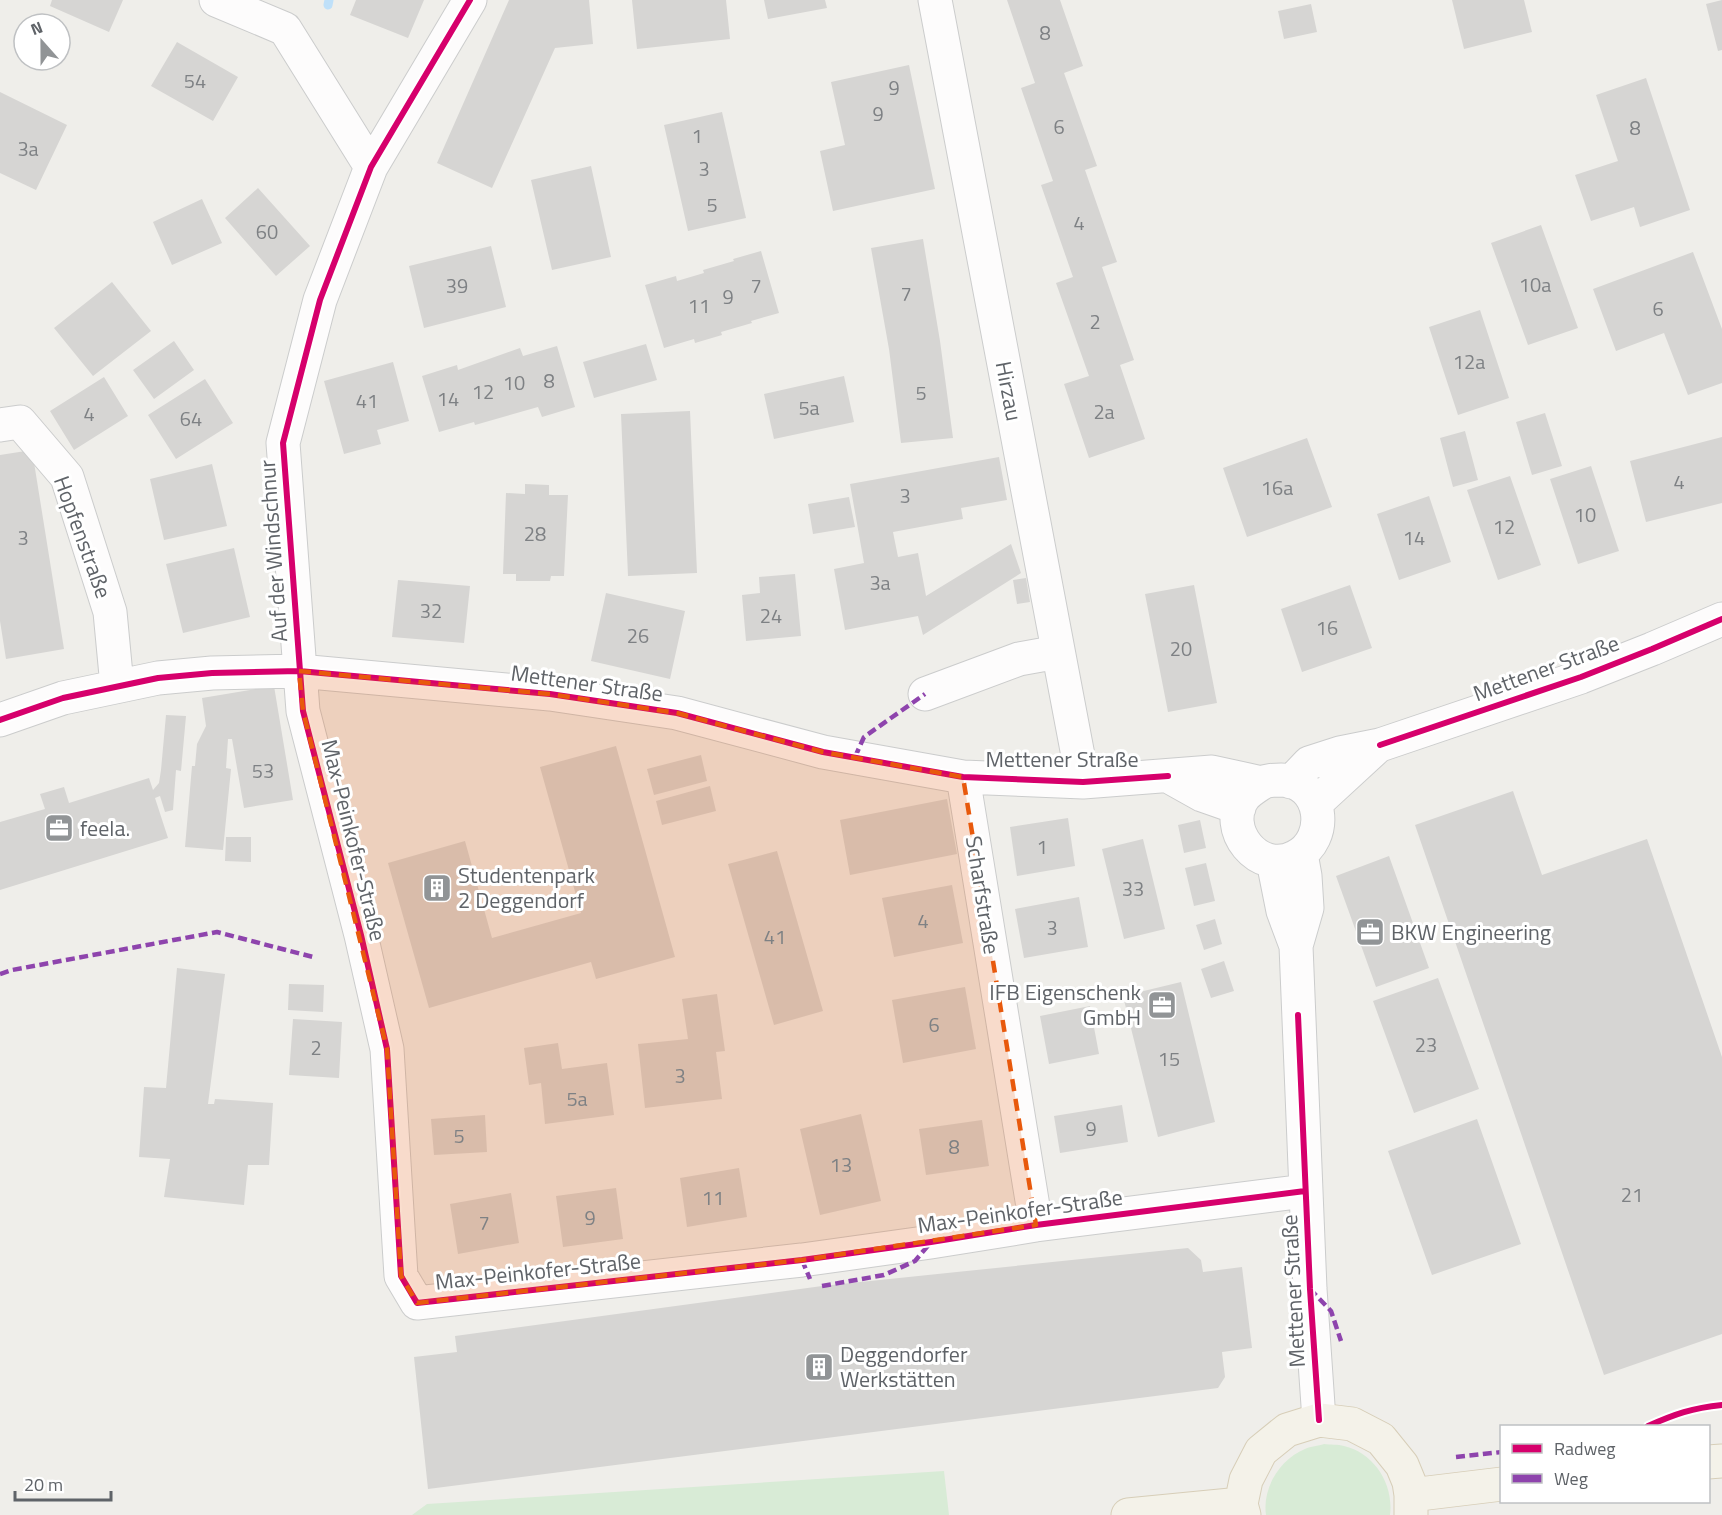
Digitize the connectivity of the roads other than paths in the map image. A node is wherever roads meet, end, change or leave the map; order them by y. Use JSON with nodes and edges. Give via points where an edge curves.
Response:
{"nodes":[{"id":1,"x":216,"y":0,"type":"edge"},
{"id":2,"x":470,"y":0,"type":"edge"},
{"id":3,"x":935,"y":0,"type":"edge"},
{"id":4,"x":371,"y":167,"type":"junction"},
{"id":5,"x":0,"y":425,"type":"edge"},
{"id":6,"x":1720,"y":628,"type":"edge"},
{"id":7,"x":1058,"y":652,"type":"junction"},
{"id":8,"x":300,"y":672,"type":"junction"},
{"id":9,"x":117,"y":686,"type":"junction"},
{"id":10,"x":925,"y":694,"type":"dead end"},
{"id":11,"x":0,"y":720,"type":"edge"},
{"id":12,"x":1380,"y":745,"type":"junction"},
{"id":13,"x":1168,"y":776,"type":"junction"},
{"id":14,"x":963,"y":777,"type":"junction"},
{"id":15,"x":1083,"y":782,"type":"junction"},
{"id":16,"x":1277,"y":782,"type":"junction"},
{"id":17,"x":1315,"y":804,"type":"junction"},
{"id":18,"x":1239,"y":808,"type":"junction"},
{"id":19,"x":1287,"y":857,"type":"junction"},
{"id":20,"x":1305,"y":1191,"type":"junction"},
{"id":21,"x":1036,"y":1226,"type":"junction"},
{"id":22,"x":1319,"y":1420,"type":"junction"},
{"id":23,"x":1500,"y":1484,"type":"edge"},
{"id":24,"x":1411,"y":1505,"type":"edge"},
{"id":25,"x":1243,"y":1510,"type":"edge"},
{"id":26,"x":1128,"y":1515,"type":"edge"}],
"edges":[{"from":1,"to":4,"type":"street","via":[[285,29]]},
{"from":2,"to":4,"type":"street","name":"Auf der Windschnur"},
{"from":3,"to":7,"type":"street","name":"Hirzau"},
{"from":4,"to":8,"type":"street","name":"Auf der Windschnur","via":[[320,300],[283,443]]},
{"from":5,"to":9,"type":"street","name":"Hopfenstraße","via":[[20,422],[67,477],[110,612]]},
{"from":6,"to":12,"type":"street","name":"Mettener Straße"},
{"from":7,"to":10,"type":"street","via":[[1019,659]]},
{"from":7,"to":15,"type":"street","name":"Hirzau"},
{"from":8,"to":9,"type":"street","name":"Mettener Straße","via":[[183,675]]},
{"from":8,"to":14,"type":"street","name":"Mettener Straße","via":[[550,694],[677,713],[823,752]]},
{"from":8,"to":21,"type":"street","name":"Max-Peinkofer-Straße","via":[[303,711],[387,1049],[401,1276],[417,1303],[802,1260]]},
{"from":9,"to":11,"type":"street","name":"Mettener Straße","via":[[63,698]]},
{"from":12,"to":16,"type":"street","name":"Mettener Straße","via":[[1331,755]]},
{"from":12,"to":17,"type":"street","name":"Mettener Straße"},
{"from":13,"to":15,"type":"street","name":"Mettener Straße"},
{"from":13,"to":16,"type":"street","name":"Mettener Straße","via":[[1212,772]]},
{"from":13,"to":18,"type":"street","name":"Mettener Straße","via":[[1202,795]]},
{"from":14,"to":15,"type":"street","name":"Mettener Straße"},
{"from":14,"to":21,"type":"street","name":"Scharfstraße"},
{"from":16,"to":17,"type":"street","via":[[1305,790]]},
{"from":16,"to":18,"type":"street","via":[[1252,789]]},
{"from":17,"to":19,"type":"street","via":[[1317,831],[1308,847]]},
{"from":18,"to":19,"type":"street","via":[[1241,838],[1254,854],[1263,858]]},
{"from":19,"to":20,"type":"street","name":"Mettener Straße","via":[[1283,911],[1296,946]]},
{"from":20,"to":21,"type":"street","name":"Max-Peinkofer-Straße"},
{"from":20,"to":22,"type":"street","name":"Mettener Straße"},
{"from":22,"to":24,"type":"main road","via":[[1352,1424],[1381,1439],[1402,1465],[1409,1482]]},
{"from":22,"to":25,"type":"main road","via":[[1287,1430],[1262,1451],[1246,1480]]},
{"from":23,"to":24,"type":"main road"},
{"from":25,"to":26,"type":"main road"}]}
